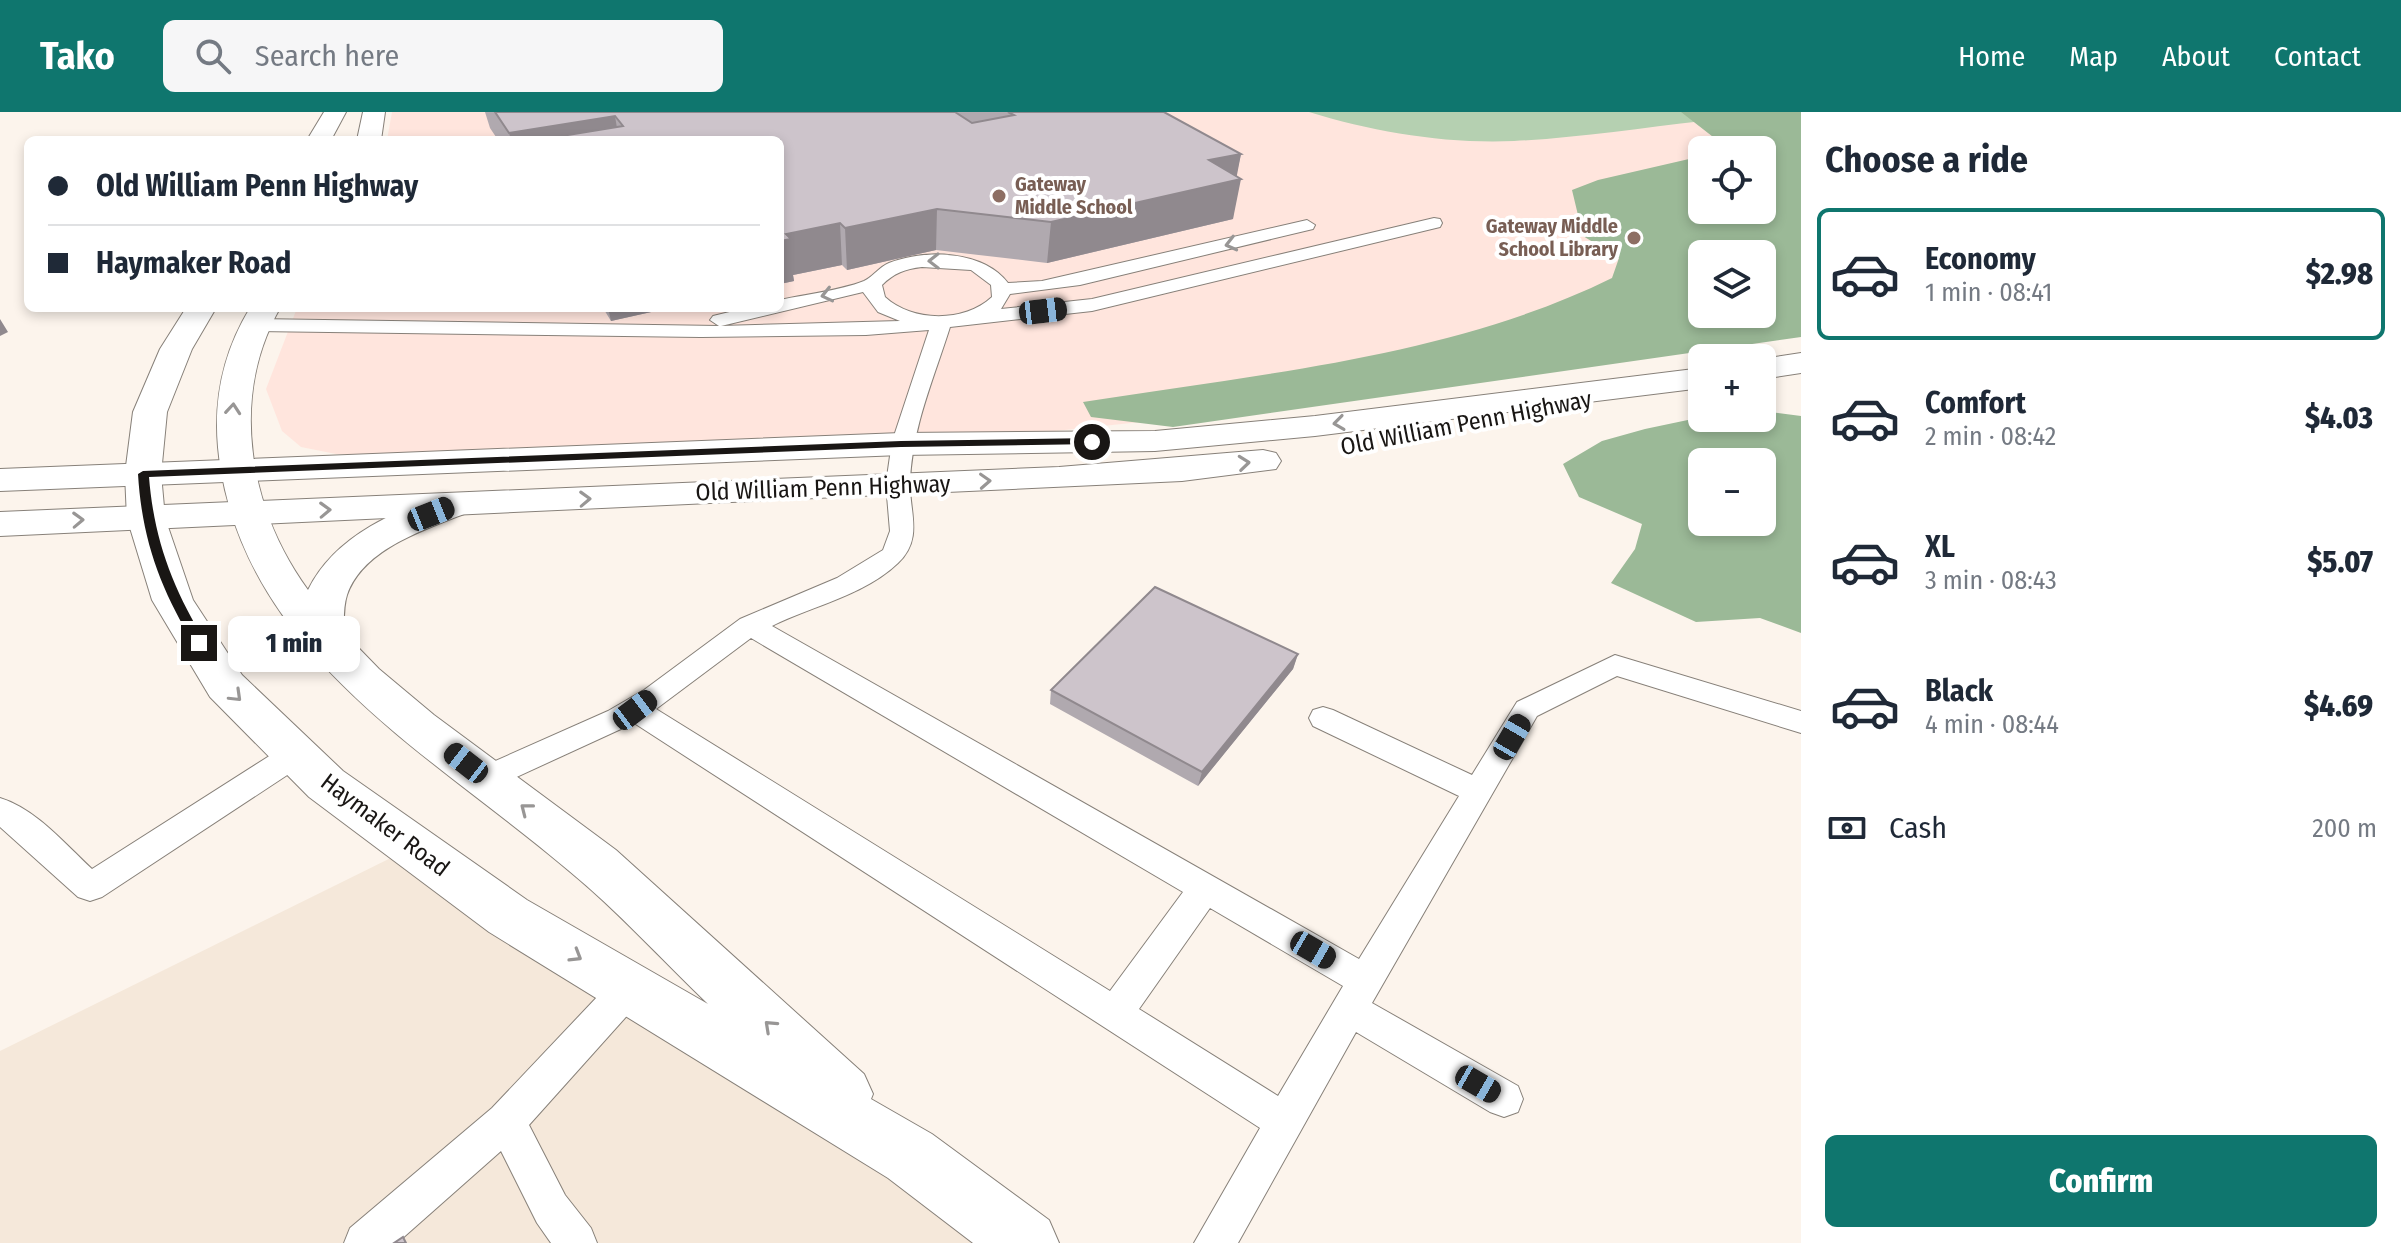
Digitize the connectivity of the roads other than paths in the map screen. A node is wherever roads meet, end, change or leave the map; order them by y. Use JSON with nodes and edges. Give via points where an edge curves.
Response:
{"nodes":[{"id":1,"x":335,"y":112,"type":"edge"},
{"id":2,"x":374,"y":112,"type":"edge"},
{"id":3,"x":321,"y":136,"type":"edge"},
{"id":4,"x":370,"y":136,"type":"edge"},
{"id":5,"x":1434,"y":223,"type":"dead end"},
{"id":6,"x":1307,"y":225,"type":"dead end"},
{"id":7,"x":1064,"y":283,"type":"junction"},
{"id":8,"x":873,"y":284,"type":"junction"},
{"id":9,"x":1002,"y":289,"type":"junction"},
{"id":10,"x":784,"y":305,"type":"edge"},
{"id":11,"x":1092,"y":305,"type":"junction"},
{"id":12,"x":199,"y":312,"type":"edge"},
{"id":13,"x":752,"y":312,"type":"edge"},
{"id":14,"x":260,"y":316,"type":"edge"},
{"id":15,"x":952,"y":320,"type":"junction"},
{"id":16,"x":664,"y":333,"type":"junction"},
{"id":17,"x":1801,"y":363,"type":"edge"},
{"id":18,"x":1776,"y":367,"type":"edge"},
{"id":19,"x":1688,"y":380,"type":"edge"},
{"id":20,"x":1638,"y":388,"type":"junction"},
{"id":21,"x":901,"y":444,"type":"junction"},
{"id":22,"x":234,"y":469,"type":"junction"},
{"id":23,"x":143,"y":474,"type":"junction"},
{"id":24,"x":0,"y":480,"type":"edge"},
{"id":25,"x":898,"y":485,"type":"junction"},
{"id":26,"x":456,"y":504,"type":"junction"},
{"id":27,"x":247,"y":513,"type":"junction"},
{"id":28,"x":146,"y":518,"type":"junction"},
{"id":29,"x":0,"y":524,"type":"edge"},
{"id":30,"x":749,"y":625,"type":"junction"},
{"id":31,"x":322,"y":640,"type":"junction"},
{"id":32,"x":635,"y":710,"type":"junction"},
{"id":33,"x":1323,"y":718,"type":"dead end"},
{"id":34,"x":1801,"y":722,"type":"edge"},
{"id":35,"x":296,"y":754,"type":"junction"},
{"id":36,"x":486,"y":778,"type":"junction"},
{"id":37,"x":1480,"y":792,"type":"junction"},
{"id":38,"x":0,"y":810,"type":"edge"},
{"id":39,"x":1205,"y":888,"type":"junction"},
{"id":40,"x":629,"y":988,"type":"junction"},
{"id":41,"x":1358,"y":995,"type":"junction"},
{"id":42,"x":1115,"y":1014,"type":"junction"},
{"id":43,"x":1504,"y":1099,"type":"dead end"},
{"id":44,"x":506,"y":1121,"type":"junction"},
{"id":45,"x":1285,"y":1122,"type":"junction"},
{"id":46,"x":910,"y":1156,"type":"junction"},
{"id":47,"x":365,"y":1243,"type":"edge"},
{"id":48,"x":576,"y":1243,"type":"edge"},
{"id":49,"x":1026,"y":1243,"type":"edge"},
{"id":50,"x":1215,"y":1243,"type":"edge"}],
"edges":[{"from":1,"to":3,"type":"main road"},
{"from":2,"to":4,"type":"main road"},
{"from":5,"to":11,"type":"lane"},
{"from":6,"to":7,"type":"lane","one_way":true},
{"from":7,"to":9,"type":"lane"},
{"from":7,"to":11,"type":"lane"},
{"from":9,"to":8,"type":"lane","one_way":true,"via":[[998,280],[972,265],[932,260],[894,267]]},
{"from":8,"to":10,"type":"lane","one_way":true},
{"from":8,"to":15,"type":"lane","via":[[872,293],[887,310],[921,320]]},
{"from":9,"to":15,"type":"lane","via":[[993,307]]},
{"from":11,"to":15,"type":"lane"},
{"from":12,"to":23,"type":"main road","name":"Haymaker Road","via":[[176,349],[150,412]]},
{"from":13,"to":16,"type":"lane"},
{"from":14,"to":16,"type":"lane"},
{"from":22,"to":14,"type":"main road","name":"Haymaker Road","one_way":true,"via":[[236,369]]},
{"from":15,"to":16,"type":"lane","via":[[872,328]]},
{"from":15,"to":21,"type":"lane","via":[[909,412]]},
{"from":17,"to":18,"type":"main road"},
{"from":19,"to":20,"type":"main road","name":"Old William Penn Highway"},
{"from":20,"to":21,"type":"main road","name":"Old William Penn Highway","one_way":true,"via":[[1169,440]]},
{"from":25,"to":20,"type":"main road","name":"Old William Penn Highway","one_way":true,"via":[[1272,460],[1462,427]]},
{"from":21,"to":22,"type":"main road","name":"Old William Penn Highway"},
{"from":21,"to":25,"type":"lane"},
{"from":22,"to":23,"type":"main road","name":"Old William Penn Highway"},
{"from":22,"to":27,"type":"main road","name":"Haymaker Road"},
{"from":23,"to":24,"type":"main road","name":"Old William Penn Highway"},
{"from":23,"to":28,"type":"main road","name":"Haymaker Road"},
{"from":26,"to":25,"type":"main road","name":"Old William Penn Highway","one_way":true},
{"from":25,"to":30,"type":"lane","via":[[902,541],[891,558]]},
{"from":27,"to":26,"type":"main road","name":"Old William Penn Highway","one_way":true},
{"from":26,"to":31,"type":"main road","via":[[407,524],[358,553],[326,596]]},
{"from":27,"to":28,"type":"main road","name":"Old William Penn Highway"},
{"from":27,"to":31,"type":"main road","name":"Haymaker Road","via":[[262,554]]},
{"from":29,"to":28,"type":"main road","name":"Old William Penn Highway","one_way":true},
{"from":28,"to":35,"type":"main road","name":"Haymaker Road","one_way":true,"via":[[173,600],[226,686]]},
{"from":30,"to":32,"type":"lane"},
{"from":30,"to":39,"type":"lane"},
{"from":31,"to":36,"type":"main road","name":"Haymaker Road","via":[[373,689]]},
{"from":32,"to":36,"type":"lane"},
{"from":32,"to":42,"type":"lane"},
{"from":33,"to":37,"type":"lane"},
{"from":34,"to":37,"type":"lane","via":[[1615,665],[1527,709]]},
{"from":35,"to":38,"type":"lane","via":[[90,887]]},
{"from":35,"to":40,"type":"main road","name":"Haymaker Road","one_way":true,"via":[[326,784],[508,916]]},
{"from":46,"to":36,"type":"main road","name":"Haymaker Road","one_way":true,"via":[[588,857]]},
{"from":37,"to":41,"type":"lane"},
{"from":39,"to":41,"type":"lane"},
{"from":39,"to":42,"type":"lane"},
{"from":40,"to":44,"type":"lane"},
{"from":40,"to":46,"type":"main road","name":"Haymaker Road"},
{"from":41,"to":43,"type":"lane"},
{"from":41,"to":45,"type":"lane"},
{"from":42,"to":45,"type":"lane"},
{"from":44,"to":47,"type":"lane"},
{"from":44,"to":48,"type":"lane","via":[[551,1209]]},
{"from":45,"to":50,"type":"lane"},
{"from":46,"to":49,"type":"main road","name":"Haymaker Road"}]}
